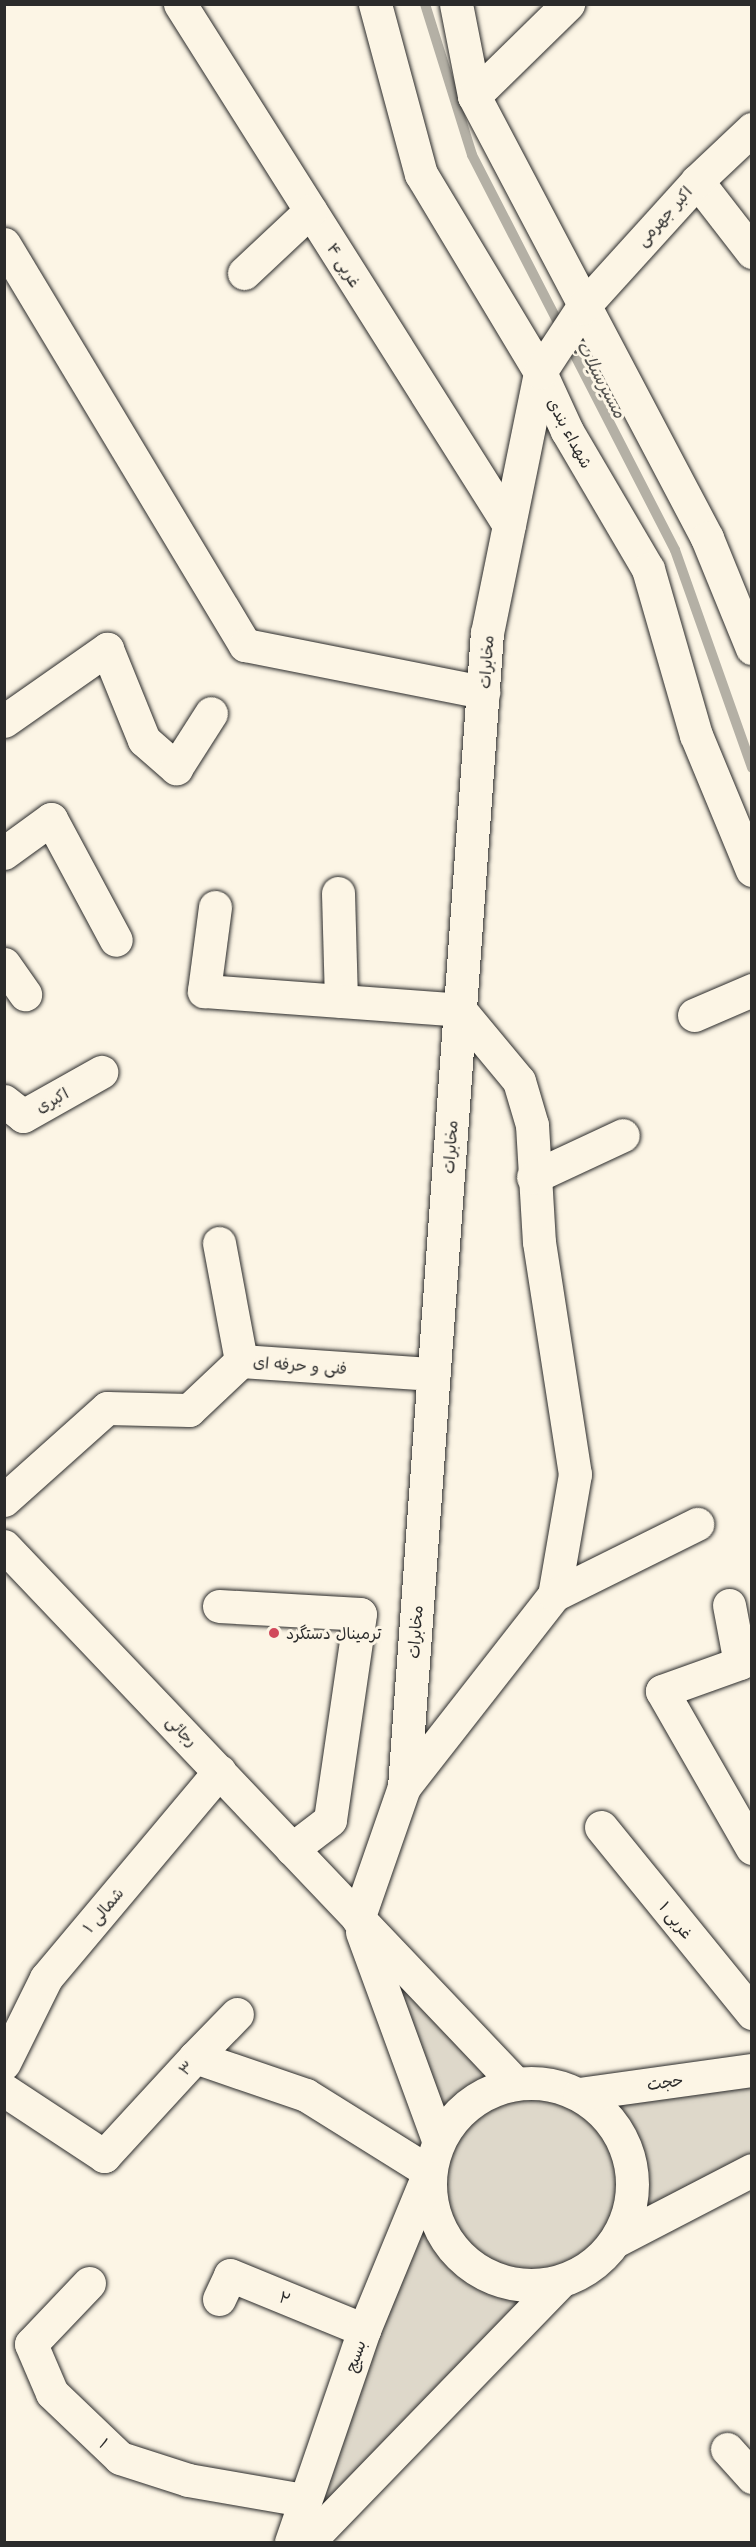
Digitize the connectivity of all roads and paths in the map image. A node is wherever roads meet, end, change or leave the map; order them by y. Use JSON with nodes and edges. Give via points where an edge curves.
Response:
{"nodes":[{"id":1,"x":180,"y":4,"type":"edge"},
{"id":2,"x":375,"y":4,"type":"edge"},
{"id":3,"x":456,"y":4,"type":"edge"},
{"id":4,"x":568,"y":4,"type":"edge"},
{"id":5,"x":474,"y":96,"type":"junction"},
{"id":6,"x":752,"y":129,"type":"edge"},
{"id":7,"x":697,"y":181,"type":"junction"},
{"id":8,"x":310,"y":211,"type":"junction"},
{"id":9,"x":4,"y":244,"type":"edge"},
{"id":10,"x":752,"y":252,"type":"edge"},
{"id":11,"x":244,"y":273,"type":"dead end"},
{"id":12,"x":582,"y":308,"type":"junction"},
{"id":13,"x":540,"y":372,"type":"junction"},
{"id":14,"x":509,"y":525,"type":"junction"},
{"id":15,"x":752,"y":648,"type":"edge"},
{"id":16,"x":483,"y":692,"type":"junction"},
{"id":17,"x":211,"y":713,"type":"dead end"},
{"id":18,"x":4,"y":721,"type":"edge"},
{"id":19,"x":4,"y":853,"type":"edge"},
{"id":20,"x":752,"y":870,"type":"edge"},
{"id":21,"x":338,"y":893,"type":"dead end"},
{"id":22,"x":215,"y":907,"type":"dead end"},
{"id":23,"x":116,"y":940,"type":"dead end"},
{"id":24,"x":4,"y":964,"type":"edge"},
{"id":25,"x":752,"y":990,"type":"edge"},
{"id":26,"x":25,"y":994,"type":"dead end"},
{"id":27,"x":341,"y":1001,"type":"junction"},
{"id":28,"x":460,"y":1010,"type":"junction"},
{"id":29,"x":694,"y":1016,"type":"dead end"},
{"id":30,"x":101,"y":1072,"type":"dead end"},
{"id":31,"x":4,"y":1101,"type":"edge"},
{"id":32,"x":623,"y":1135,"type":"dead end"},
{"id":33,"x":533,"y":1177,"type":"junction"},
{"id":34,"x":219,"y":1243,"type":"dead end"},
{"id":35,"x":241,"y":1361,"type":"junction"},
{"id":36,"x":434,"y":1374,"type":"junction"},
{"id":37,"x":4,"y":1500,"type":"edge"},
{"id":38,"x":697,"y":1524,"type":"dead end"},
{"id":39,"x":7,"y":1554,"type":"edge"},
{"id":40,"x":554,"y":1595,"type":"junction"},
{"id":41,"x":729,"y":1605,"type":"dead end"},
{"id":42,"x":219,"y":1606,"type":"dead end"},
{"id":43,"x":220,"y":1771,"type":"junction"},
{"id":44,"x":404,"y":1787,"type":"junction"},
{"id":45,"x":601,"y":1827,"type":"dead end"},
{"id":46,"x":752,"y":1848,"type":"edge"},
{"id":47,"x":292,"y":1849,"type":"junction"},
{"id":48,"x":358,"y":1919,"type":"junction"},
{"id":49,"x":752,"y":2013,"type":"edge"},
{"id":50,"x":237,"y":2014,"type":"dead end"},
{"id":51,"x":195,"y":2057,"type":"junction"},
{"id":52,"x":4,"y":2063,"type":"edge"},
{"id":53,"x":752,"y":2070,"type":"edge"},
{"id":54,"x":514,"y":2082,"type":"junction"},
{"id":55,"x":4,"y":2090,"type":"edge"},
{"id":56,"x":579,"y":2094,"type":"junction"},
{"id":57,"x":438,"y":2140,"type":"junction"},
{"id":58,"x":752,"y":2170,"type":"edge"},
{"id":59,"x":429,"y":2172,"type":"junction"},
{"id":60,"x":615,"y":2241,"type":"junction"},
{"id":61,"x":561,"y":2281,"type":"junction"},
{"id":62,"x":89,"y":2283,"type":"dead end"},
{"id":63,"x":219,"y":2299,"type":"dead end"},
{"id":64,"x":364,"y":2330,"type":"junction"},
{"id":65,"x":727,"y":2449,"type":"dead end"},
{"id":66,"x":752,"y":2477,"type":"edge"},
{"id":67,"x":303,"y":2500,"type":"junction"},
{"id":68,"x":291,"y":2542,"type":"edge"},
{"id":69,"x":308,"y":2542,"type":"edge"}],
"edges":[{"from":1,"to":8,"type":"street","name":"۴ غربی"},
{"from":2,"to":13,"type":"street","name":"شهداء بندی","via":[[421,174]]},
{"from":3,"to":5,"type":"street"},
{"from":4,"to":5,"type":"street"},
{"from":5,"to":12,"type":"street"},
{"from":6,"to":7,"type":"street","name":"اکبر جهرمی"},
{"from":7,"to":10,"type":"street"},
{"from":7,"to":12,"type":"street","name":"اکبر جهرمی"},
{"from":8,"to":11,"type":"street"},
{"from":8,"to":14,"type":"street","name":"۴ غربی"},
{"from":9,"to":16,"type":"street","via":[[245,645]]},
{"from":12,"to":13,"type":"street","name":"اکبر جهرمی"},
{"from":12,"to":15,"type":"street","via":[[707,538]]},
{"from":13,"to":14,"type":"street","name":"مخابرات"},
{"from":13,"to":20,"type":"street","name":"شهداء بندی","via":[[567,432],[648,568],[696,735]]},
{"from":14,"to":16,"type":"street","name":"مخابرات","via":[[487,633]]},
{"from":16,"to":28,"type":"street","name":"مخابرات"},
{"from":17,"to":18,"type":"street","via":[[176,768],[144,740],[107,649]]},
{"from":19,"to":23,"type":"street","via":[[51,819]]},
{"from":21,"to":27,"type":"street"},
{"from":22,"to":27,"type":"street","via":[[204,991]]},
{"from":24,"to":26,"type":"street"},
{"from":25,"to":29,"type":"street"},
{"from":27,"to":28,"type":"street"},
{"from":28,"to":33,"type":"street","via":[[519,1081],[532,1125]]},
{"from":28,"to":36,"type":"street","name":"مخابرات"},
{"from":30,"to":31,"type":"street","name":"اکبری","via":[[23,1116]]},
{"from":32,"to":33,"type":"street"},
{"from":33,"to":40,"type":"street","via":[[575,1474]]},
{"from":34,"to":35,"type":"street"},
{"from":35,"to":36,"type":"street","name":"فنی و حرفه ای"},
{"from":35,"to":37,"type":"street","name":"فنی و حرفه ای","via":[[189,1410],[107,1408]]},
{"from":36,"to":44,"type":"street","name":"مخابرات"},
{"from":38,"to":40,"type":"street"},
{"from":39,"to":43,"type":"street","name":"رجائی"},
{"from":40,"to":44,"type":"street"},
{"from":41,"to":46,"type":"street","via":[[740,1663],[662,1691]]},
{"from":42,"to":47,"type":"street","via":[[360,1614],[330,1821]]},
{"from":43,"to":47,"type":"street","name":"رجائی"},
{"from":43,"to":52,"type":"street","name":"۱ شمالی","via":[[46,1978]]},
{"from":44,"to":48,"type":"street","name":"مخابرات"},
{"from":45,"to":49,"type":"street","name":"۱ غربی"},
{"from":47,"to":48,"type":"street","name":"رجائی"},
{"from":48,"to":54,"type":"street","name":"رجائی"},
{"from":48,"to":57,"type":"street"},
{"from":50,"to":51,"type":"street"},
{"from":51,"to":55,"type":"street","name":"۳","via":[[104,2156]]},
{"from":51,"to":59,"type":"street","name":"۳","via":[[306,2095]]},
{"from":53,"to":56,"type":"street","name":"حجت"},
{"from":54,"to":56,"type":"street","via":[[548,2083]]},
{"from":54,"to":57,"type":"street","via":[[466,2106]]},
{"from":56,"to":60,"type":"street","via":[[606,2115],[624,2143],[630,2166],[630,2210]]},
{"from":57,"to":59,"type":"street"},
{"from":58,"to":60,"type":"street"},
{"from":59,"to":61,"type":"street","via":[[431,2205],[443,2237],[466,2262],[495,2279],[528,2286]]},
{"from":59,"to":64,"type":"street","name":"بسیج"},
{"from":60,"to":61,"type":"street","via":[[592,2266]]},
{"from":61,"to":69,"type":"street"},
{"from":62,"to":67,"type":"street","name":"۱","via":[[31,2344],[52,2393],[120,2458],[188,2480]]},
{"from":63,"to":64,"type":"street","name":"۲","via":[[231,2275]]},
{"from":64,"to":67,"type":"street","name":"بسیج"},
{"from":65,"to":66,"type":"street"},
{"from":67,"to":68,"type":"street","name":"بسیج"}]}
